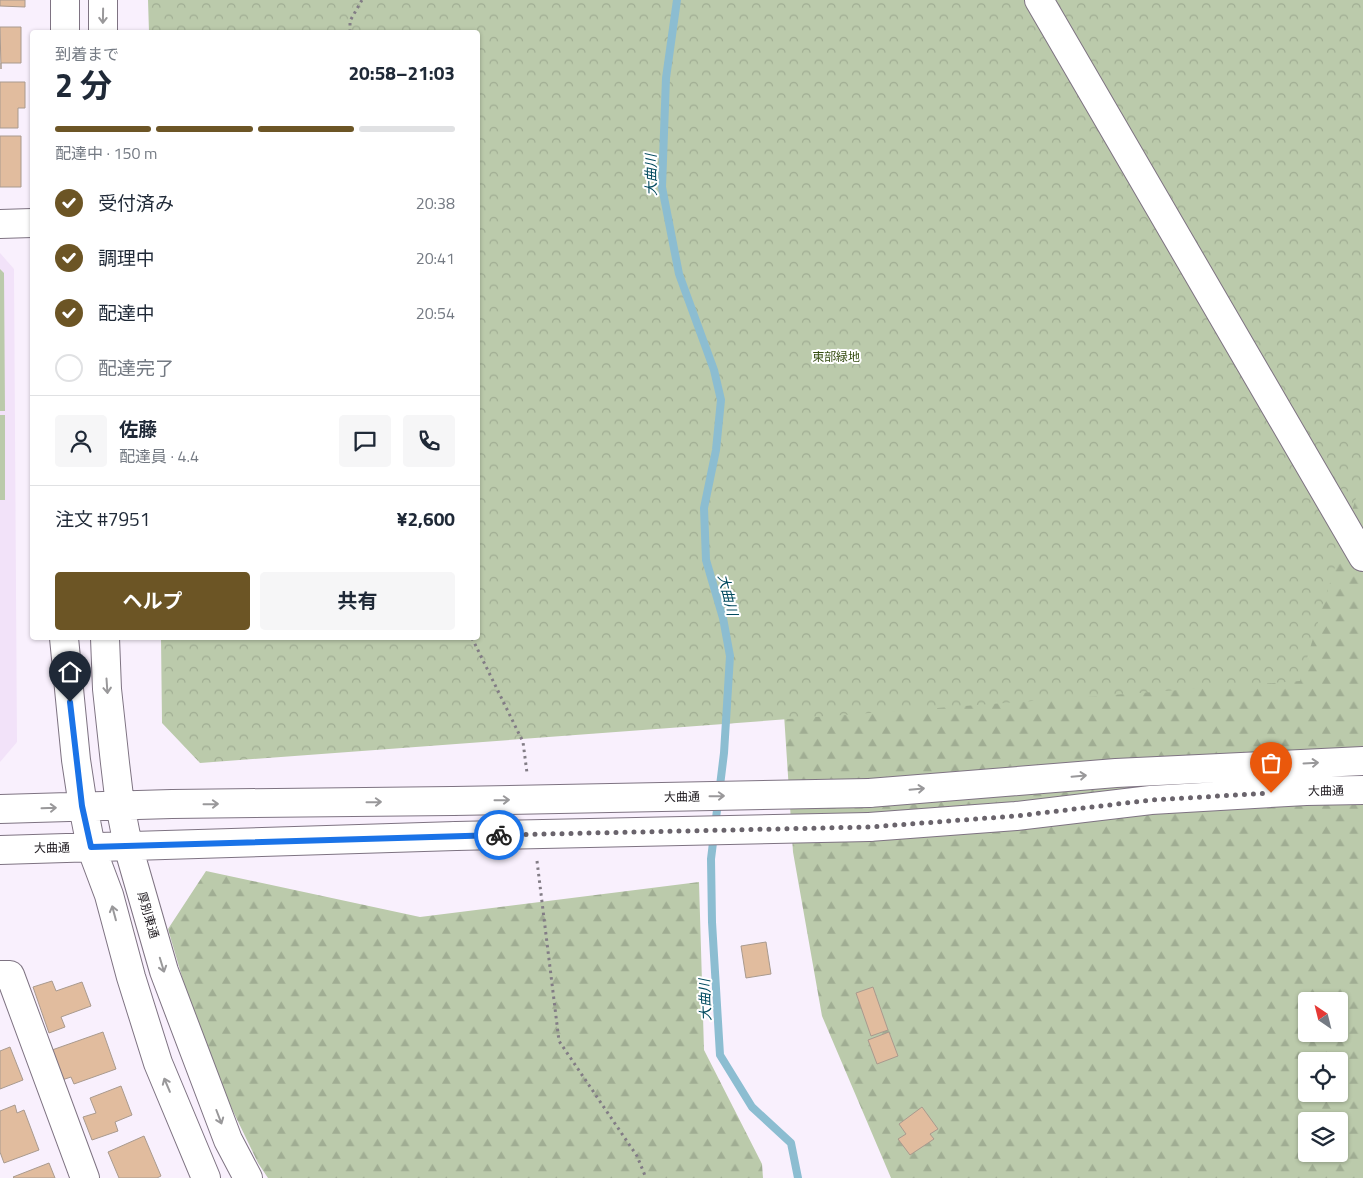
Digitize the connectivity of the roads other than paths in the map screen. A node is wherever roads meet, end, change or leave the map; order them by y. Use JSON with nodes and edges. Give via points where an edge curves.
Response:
{"nodes":[{"id":1,"x":65,"y":0,"type":"edge"},
{"id":2,"x":103,"y":0,"type":"edge"},
{"id":3,"x":1039,"y":0,"type":"edge"},
{"id":4,"x":65,"y":30,"type":"edge"},
{"id":5,"x":102,"y":30,"type":"edge"},
{"id":6,"x":30,"y":223,"type":"edge"},
{"id":7,"x":0,"y":224,"type":"edge"},
{"id":8,"x":1363,"y":557,"type":"edge"},
{"id":9,"x":64,"y":640,"type":"edge"},
{"id":10,"x":105,"y":640,"type":"edge"},
{"id":11,"x":1363,"y":761,"type":"edge"},
{"id":12,"x":1363,"y":790,"type":"edge"},
{"id":13,"x":82,"y":806,"type":"junction"},
{"id":14,"x":120,"y":806,"type":"junction"},
{"id":15,"x":0,"y":810,"type":"edge"},
{"id":16,"x":128,"y":846,"type":"junction"},
{"id":17,"x":91,"y":847,"type":"junction"},
{"id":18,"x":0,"y":850,"type":"edge"},
{"id":19,"x":0,"y":975,"type":"edge"},
{"id":20,"x":85,"y":1178,"type":"edge"},
{"id":21,"x":206,"y":1178,"type":"edge"},
{"id":22,"x":248,"y":1178,"type":"edge"}],
"edges":[{"from":1,"to":4,"type":"street"},
{"from":2,"to":5,"type":"street","one_way":true},
{"from":3,"to":8,"type":"street"},
{"from":6,"to":7,"type":"street"},
{"from":9,"to":13,"type":"street"},
{"from":10,"to":14,"type":"street","name":"厚別東通","one_way":true},
{"from":14,"to":11,"type":"street","name":"大曲通","one_way":true,"bridge":true,"via":[[869,793],[1116,773]]},
{"from":12,"to":16,"type":"street","name":"大曲通","bridge":true,"via":[[1151,800],[1016,816],[869,827]]},
{"from":13,"to":14,"type":"street","name":"大曲通"},
{"from":15,"to":13,"type":"street","name":"大曲通","one_way":true},
{"from":13,"to":17,"type":"street"},
{"from":14,"to":16,"type":"street","name":"厚別東通"},
{"from":16,"to":17,"type":"street","name":"大曲通"},
{"from":16,"to":22,"type":"street","name":"厚別東通","one_way":true,"via":[[164,971],[228,1140]]},
{"from":17,"to":18,"type":"street","name":"大曲通"},
{"from":21,"to":17,"type":"street","one_way":true,"via":[[158,1063],[109,895]]},
{"from":19,"to":20,"type":"street","via":[[10,975]]}]}
